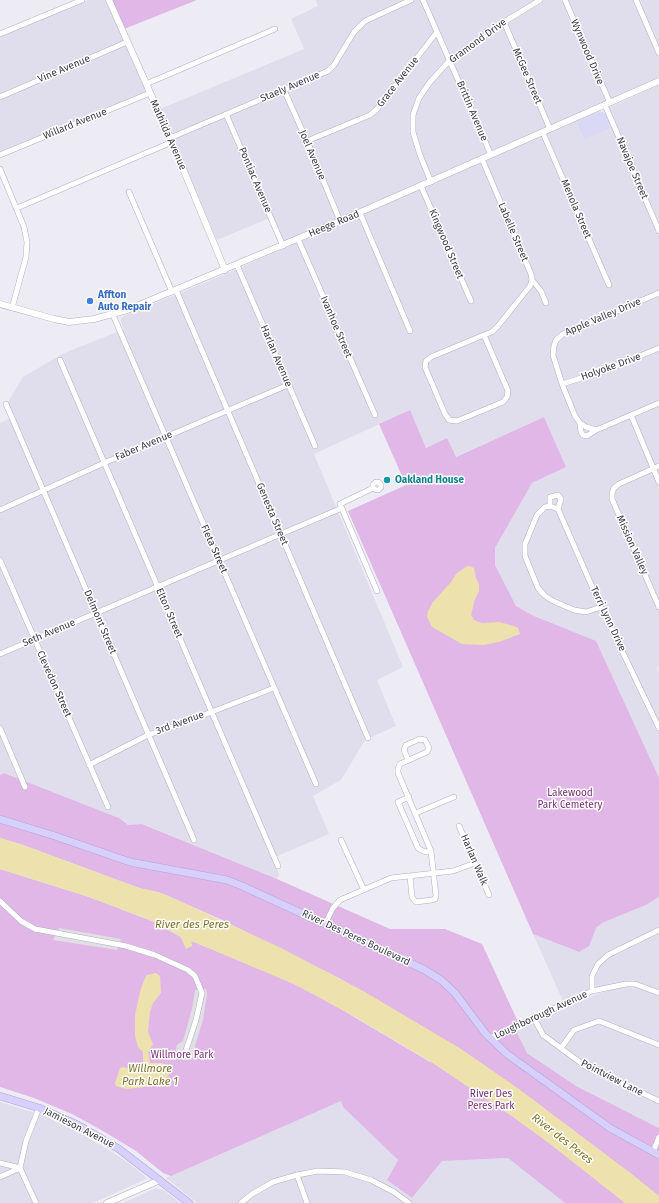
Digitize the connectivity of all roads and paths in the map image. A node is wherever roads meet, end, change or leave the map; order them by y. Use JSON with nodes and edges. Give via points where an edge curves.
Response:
{"nodes":[{"id":1,"x":82,"y":0,"type":"edge"},
{"id":2,"x":109,"y":0,"type":"edge"},
{"id":3,"x":411,"y":0,"type":"edge"},
{"id":4,"x":423,"y":0,"type":"edge"},
{"id":5,"x":540,"y":0,"type":"edge"},
{"id":6,"x":565,"y":0,"type":"edge"},
{"id":7,"x":636,"y":0,"type":"edge"},
{"id":8,"x":504,"y":22,"type":"junction"},
{"id":9,"x":275,"y":29,"type":"dead end"},
{"id":10,"x":437,"y":32,"type":"junction"},
{"id":11,"x":0,"y":34,"type":"edge"},
{"id":12,"x":127,"y":42,"type":"junction"},
{"id":13,"x":659,"y":53,"type":"edge"},
{"id":14,"x":450,"y":60,"type":"junction"},
{"id":15,"x":659,"y":81,"type":"edge"},
{"id":16,"x":146,"y":84,"type":"junction"},
{"id":17,"x":284,"y":90,"type":"junction"},
{"id":18,"x":150,"y":93,"type":"junction"},
{"id":19,"x":0,"y":97,"type":"edge"},
{"id":20,"x":607,"y":104,"type":"junction"},
{"id":21,"x":226,"y":114,"type":"junction"},
{"id":22,"x":550,"y":130,"type":"junction"},
{"id":23,"x":543,"y":132,"type":"junction"},
{"id":24,"x":171,"y":140,"type":"junction"},
{"id":25,"x":307,"y":141,"type":"junction"},
{"id":26,"x":0,"y":155,"type":"edge"},
{"id":27,"x":491,"y":156,"type":"junction"},
{"id":28,"x":482,"y":159,"type":"junction"},
{"id":29,"x":0,"y":168,"type":"edge"},
{"id":30,"x":2,"y":177,"type":"edge"},
{"id":31,"x":432,"y":182,"type":"junction"},
{"id":32,"x":421,"y":186,"type":"junction"},
{"id":33,"x":129,"y":192,"type":"dead end"},
{"id":34,"x":16,"y":208,"type":"junction"},
{"id":35,"x":360,"y":213,"type":"junction"},
{"id":36,"x":340,"y":221,"type":"junction"},
{"id":37,"x":659,"y":231,"type":"edge"},
{"id":38,"x":298,"y":239,"type":"junction"},
{"id":39,"x":283,"y":246,"type":"junction"},
{"id":40,"x":237,"y":265,"type":"junction"},
{"id":41,"x":225,"y":270,"type":"junction"},
{"id":42,"x":532,"y":280,"type":"junction"},
{"id":43,"x":609,"y":285,"type":"dead end"},
{"id":44,"x":174,"y":291,"type":"junction"},
{"id":45,"x":659,"y":293,"type":"edge"},
{"id":46,"x":471,"y":301,"type":"dead end"},
{"id":47,"x":546,"y":303,"type":"dead end"},
{"id":48,"x":0,"y":304,"type":"edge"},
{"id":49,"x":12,"y":308,"type":"junction"},
{"id":50,"x":113,"y":314,"type":"junction"},
{"id":51,"x":410,"y":331,"type":"dead end"},
{"id":52,"x":484,"y":335,"type":"junction"},
{"id":53,"x":659,"y":348,"type":"edge"},
{"id":54,"x":60,"y":360,"type":"dead end"},
{"id":55,"x":562,"y":384,"type":"junction"},
{"id":56,"x":288,"y":385,"type":"junction"},
{"id":57,"x":659,"y":403,"type":"edge"},
{"id":58,"x":6,"y":404,"type":"dead end"},
{"id":59,"x":227,"y":411,"type":"junction"},
{"id":60,"x":375,"y":415,"type":"dead end"},
{"id":61,"x":630,"y":416,"type":"junction"},
{"id":62,"x":580,"y":423,"type":"junction"},
{"id":63,"x":596,"y":430,"type":"junction"},
{"id":64,"x":165,"y":438,"type":"junction"},
{"id":65,"x":315,"y":446,"type":"dead end"},
{"id":66,"x":104,"y":463,"type":"junction"},
{"id":67,"x":659,"y":466,"type":"edge"},
{"id":68,"x":653,"y":469,"type":"junction"},
{"id":69,"x":659,"y":482,"type":"edge"},
{"id":70,"x":373,"y":488,"type":"dead end"},
{"id":71,"x":44,"y":491,"type":"junction"},
{"id":72,"x":550,"y":506,"type":"junction"},
{"id":73,"x":342,"y":508,"type":"junction"},
{"id":74,"x":558,"y":509,"type":"junction"},
{"id":75,"x":0,"y":510,"type":"edge"},
{"id":76,"x":280,"y":534,"type":"junction"},
{"id":77,"x":0,"y":560,"type":"edge"},
{"id":78,"x":219,"y":561,"type":"junction"},
{"id":79,"x":158,"y":586,"type":"junction"},
{"id":80,"x":377,"y":592,"type":"dead end"},
{"id":81,"x":601,"y":607,"type":"junction"},
{"id":82,"x":659,"y":607,"type":"edge"},
{"id":83,"x":96,"y":613,"type":"junction"},
{"id":84,"x":34,"y":640,"type":"junction"},
{"id":85,"x":0,"y":654,"type":"edge"},
{"id":86,"x":274,"y":688,"type":"junction"},
{"id":87,"x":211,"y":712,"type":"junction"},
{"id":88,"x":0,"y":728,"type":"edge"},
{"id":89,"x":659,"y":728,"type":"edge"},
{"id":90,"x":148,"y":735,"type":"junction"},
{"id":91,"x":368,"y":738,"type":"dead end"},
{"id":92,"x":408,"y":760,"type":"junction"},
{"id":93,"x":89,"y":765,"type":"junction"},
{"id":94,"x":316,"y":784,"type":"dead end"},
{"id":95,"x":25,"y":787,"type":"dead end"},
{"id":96,"x":409,"y":797,"type":"junction"},
{"id":97,"x":454,"y":797,"type":"dead end"},
{"id":98,"x":108,"y":807,"type":"dead end"},
{"id":99,"x":416,"y":813,"type":"junction"},
{"id":100,"x":0,"y":819,"type":"edge"},
{"id":101,"x":459,"y":826,"type":"dead end"},
{"id":102,"x":194,"y":840,"type":"dead end"},
{"id":103,"x":341,"y":840,"type":"dead end"},
{"id":104,"x":431,"y":851,"type":"junction"},
{"id":105,"x":475,"y":863,"type":"junction"},
{"id":106,"x":278,"y":866,"type":"dead end"},
{"id":107,"x":434,"y":874,"type":"junction"},
{"id":108,"x":410,"y":876,"type":"junction"},
{"id":109,"x":364,"y":890,"type":"junction"},
{"id":110,"x":489,"y":895,"type":"dead end"},
{"id":111,"x":0,"y":901,"type":"edge"},
{"id":112,"x":325,"y":924,"type":"junction"},
{"id":113,"x":659,"y":930,"type":"edge"},
{"id":114,"x":592,"y":992,"type":"junction"},
{"id":115,"x":659,"y":993,"type":"edge"},
{"id":116,"x":534,"y":1018,"type":"junction"},
{"id":117,"x":490,"y":1038,"type":"junction"},
{"id":118,"x":659,"y":1045,"type":"edge"},
{"id":119,"x":561,"y":1048,"type":"junction"},
{"id":120,"x":185,"y":1053,"type":"dead end"},
{"id":121,"x":0,"y":1096,"type":"edge"},
{"id":122,"x":659,"y":1101,"type":"edge"},
{"id":123,"x":39,"y":1108,"type":"junction"},
{"id":124,"x":659,"y":1137,"type":"edge"},
{"id":125,"x":656,"y":1153,"type":"edge"},
{"id":126,"x":0,"y":1163,"type":"edge"},
{"id":127,"x":20,"y":1168,"type":"junction"},
{"id":128,"x":297,"y":1174,"type":"junction"},
{"id":129,"x":0,"y":1176,"type":"edge"},
{"id":130,"x":160,"y":1180,"type":"junction"},
{"id":131,"x":36,"y":1203,"type":"edge"},
{"id":132,"x":107,"y":1203,"type":"edge"},
{"id":133,"x":189,"y":1203,"type":"edge"},
{"id":134,"x":241,"y":1203,"type":"edge"},
{"id":135,"x":307,"y":1203,"type":"edge"},
{"id":136,"x":409,"y":1203,"type":"edge"}],
"edges":[{"from":1,"to":11,"type":"street"},
{"from":2,"to":12,"type":"street","name":"Mathilda Avenue"},
{"from":3,"to":17,"type":"street","name":"Staely Avenue","via":[[365,21],[354,32],[334,66],[328,71]]},
{"from":4,"to":10,"type":"street","name":"Brittin Avenue"},
{"from":5,"to":8,"type":"street","name":"Gramond Drive"},
{"from":6,"to":20,"type":"street","name":"Wynwood Drive"},
{"from":7,"to":13,"type":"street"},
{"from":8,"to":14,"type":"street","name":"Gramond Drive"},
{"from":8,"to":22,"type":"street","name":"McGee Street"},
{"from":9,"to":16,"type":"street"},
{"from":10,"to":14,"type":"street","name":"Brittin Avenue"},
{"from":10,"to":25,"type":"street","name":"Grace Avenue","via":[[370,115]]},
{"from":12,"to":16,"type":"street","name":"Mathilda Avenue"},
{"from":12,"to":19,"type":"street","name":"Vine Avenue"},
{"from":14,"to":27,"type":"street","name":"Brittin Avenue"},
{"from":14,"to":31,"type":"street","name":"Gramond Drive","via":[[419,98],[414,115],[413,132]]},
{"from":15,"to":20,"type":"street","name":"Heege Road"},
{"from":16,"to":18,"type":"street","name":"Mathilda Avenue"},
{"from":17,"to":21,"type":"street","name":"Staely Avenue"},
{"from":17,"to":25,"type":"street","name":"Joel Avenue"},
{"from":18,"to":24,"type":"street","name":"Mathilda Avenue"},
{"from":18,"to":26,"type":"street","name":"Willard Avenue"},
{"from":20,"to":22,"type":"street","name":"Heege Road"},
{"from":20,"to":37,"type":"street","name":"Navajoe Street"},
{"from":21,"to":24,"type":"street","name":"Staely Avenue"},
{"from":21,"to":39,"type":"street","name":"Pontiac Avenue"},
{"from":22,"to":23,"type":"street","name":"Heege Road"},
{"from":23,"to":27,"type":"street","name":"Heege Road"},
{"from":23,"to":43,"type":"street","name":"Menola Street"},
{"from":24,"to":34,"type":"street","name":"Staely Avenue"},
{"from":24,"to":41,"type":"street","name":"Mathilda Avenue"},
{"from":25,"to":36,"type":"street","name":"Joel Avenue"},
{"from":27,"to":28,"type":"street","name":"Heege Road"},
{"from":28,"to":31,"type":"street","name":"Heege Road"},
{"from":28,"to":42,"type":"street","name":"Labelle Street"},
{"from":29,"to":30,"type":"street"},
{"from":30,"to":34,"type":"street"},
{"from":31,"to":32,"type":"street","name":"Heege Road"},
{"from":32,"to":35,"type":"street","name":"Heege Road"},
{"from":32,"to":46,"type":"street","name":"Kingwood Street"},
{"from":33,"to":44,"type":"street","name":"Genesta Street"},
{"from":34,"to":49,"type":"street","via":[[24,227],[27,249]]},
{"from":35,"to":36,"type":"street","name":"Heege Road"},
{"from":35,"to":51,"type":"street"},
{"from":36,"to":38,"type":"street","name":"Heege Road"},
{"from":38,"to":39,"type":"street","name":"Heege Road"},
{"from":38,"to":60,"type":"street","name":"Ivanhoe Street"},
{"from":39,"to":40,"type":"street","name":"Heege Road"},
{"from":40,"to":41,"type":"street","name":"Heege Road"},
{"from":40,"to":56,"type":"street","name":"Harlan Avenue"},
{"from":41,"to":44,"type":"street","name":"Heege Road"},
{"from":42,"to":47,"type":"street","name":"Labelle Street"},
{"from":42,"to":52,"type":"street","via":[[498,326]]},
{"from":44,"to":50,"type":"street","name":"Heege Road"},
{"from":44,"to":59,"type":"street","name":"Genesta Street"},
{"from":45,"to":55,"type":"street","name":"Apple Valley Drive","via":[[563,334],[556,340],[553,355]]},
{"from":48,"to":49,"type":"street","name":"Heege Road"},
{"from":49,"to":50,"type":"street","name":"Heege Road","via":[[69,322]]},
{"from":50,"to":64,"type":"street","name":"Fleta Street"},
{"from":52,"to":52,"type":"street","via":[[426,361],[425,367],[449,420],[457,422],[503,402],[508,396]]},
{"from":53,"to":55,"type":"street","name":"Holyoke Drive","via":[[604,371]]},
{"from":54,"to":66,"type":"street","name":"Elton Street"},
{"from":55,"to":62,"type":"street","name":"Apple Valley Drive"},
{"from":56,"to":59,"type":"street","name":"Faber Avenue"},
{"from":56,"to":65,"type":"street","name":"Harlan Avenue"},
{"from":57,"to":61,"type":"street"},
{"from":58,"to":71,"type":"street","name":"Delmont Street"},
{"from":59,"to":64,"type":"street","name":"Faber Avenue"},
{"from":59,"to":76,"type":"street","name":"Genesta Street"},
{"from":61,"to":63,"type":"street"},
{"from":61,"to":68,"type":"street"},
{"from":62,"to":63,"type":"street"},
{"from":62,"to":63,"type":"street","name":"Apple Valley Drive","via":[[583,435],[587,436]]},
{"from":64,"to":66,"type":"street","name":"Faber Avenue"},
{"from":64,"to":78,"type":"street","name":"Fleta Street"},
{"from":66,"to":71,"type":"street","name":"Faber Avenue"},
{"from":66,"to":79,"type":"street","name":"Elton Street"},
{"from":67,"to":68,"type":"street"},
{"from":68,"to":69,"type":"street"},
{"from":68,"to":82,"type":"street","name":"Mission Valley","via":[[619,484],[614,488],[612,499]]},
{"from":70,"to":73,"type":"street","name":"Seth Avenue","via":[[340,504]]},
{"from":71,"to":75,"type":"street","name":"Faber Avenue"},
{"from":71,"to":83,"type":"street","name":"Delmont Street"},
{"from":72,"to":74,"type":"street"},
{"from":72,"to":74,"type":"street","name":"Terri Lynn Drive","via":[[550,497],[558,495],[561,500]]},
{"from":72,"to":81,"type":"street","via":[[544,507],[537,515],[525,544],[525,556],[538,588],[544,596],[574,610],[586,612]]},
{"from":73,"to":76,"type":"street","name":"Seth Avenue"},
{"from":73,"to":80,"type":"street"},
{"from":74,"to":81,"type":"street","name":"Terri Lynn Drive"},
{"from":76,"to":78,"type":"street","name":"Seth Avenue"},
{"from":76,"to":91,"type":"street","name":"Genesta Street"},
{"from":77,"to":84,"type":"street","name":"Clevedon Street"},
{"from":78,"to":79,"type":"street","name":"Seth Avenue"},
{"from":78,"to":86,"type":"street","name":"Fleta Street"},
{"from":79,"to":83,"type":"street","name":"Seth Avenue"},
{"from":79,"to":87,"type":"street","name":"Elton Street"},
{"from":81,"to":89,"type":"street","name":"Terri Lynn Drive"},
{"from":83,"to":84,"type":"street","name":"Seth Avenue"},
{"from":83,"to":90,"type":"street","name":"Delmont Street"},
{"from":84,"to":85,"type":"street","name":"Seth Avenue"},
{"from":84,"to":93,"type":"street","name":"Clevedon Street"},
{"from":86,"to":87,"type":"street","name":"3rd Avenue"},
{"from":86,"to":94,"type":"street","name":"Fleta Street"},
{"from":87,"to":90,"type":"street","name":"3rd Avenue"},
{"from":87,"to":106,"type":"street","name":"Elton Street"},
{"from":88,"to":95,"type":"street"},
{"from":90,"to":93,"type":"street","name":"3rd Avenue"},
{"from":90,"to":102,"type":"street","name":"Delmont Street"},
{"from":92,"to":92,"type":"street","via":[[427,752],[429,748],[425,740],[420,739],[406,745],[404,750]]},
{"from":92,"to":96,"type":"street","via":[[400,764],[398,773]]},
{"from":93,"to":98,"type":"street","name":"Clevedon Street"},
{"from":96,"to":99,"type":"street"},
{"from":96,"to":104,"type":"street","via":[[398,802],[418,848],[426,852]]},
{"from":97,"to":99,"type":"street"},
{"from":99,"to":104,"type":"street"},
{"from":100,"to":112,"type":"main road","name":"River Des Peres Boulevard","via":[[137,864],[227,880]]},
{"from":101,"to":105,"type":"street","name":"Harlan Walk"},
{"from":103,"to":109,"type":"street"},
{"from":104,"to":107,"type":"street"},
{"from":105,"to":107,"type":"street","via":[[453,871]]},
{"from":105,"to":110,"type":"street","name":"Harlan Walk"},
{"from":107,"to":108,"type":"street"},
{"from":107,"to":108,"type":"street","via":[[436,896],[432,900],[416,902],[413,900]]},
{"from":108,"to":109,"type":"street","via":[[391,878]]},
{"from":109,"to":112,"type":"street","via":[[340,900]]},
{"from":111,"to":120,"type":"street","via":[[21,921],[35,929],[126,946],[155,955],[188,970],[195,976],[202,993]]},
{"from":112,"to":117,"type":"main road","name":"River Des Peres Boulevard","via":[[435,976],[459,997]]},
{"from":113,"to":114,"type":"street","via":[[608,955],[598,964],[592,976]]},
{"from":114,"to":115,"type":"street","name":"Loughborough Avenue","via":[[635,984]]},
{"from":114,"to":116,"type":"street","name":"Loughborough Avenue"},
{"from":116,"to":117,"type":"street","name":"Loughborough Avenue"},
{"from":116,"to":119,"type":"street","name":"Pointview Lane","via":[[543,1036]]},
{"from":117,"to":125,"type":"main road","name":"River Des Peres Boulevard","via":[[511,1057],[603,1123]]},
{"from":118,"to":119,"type":"street","via":[[599,1021],[574,1030]]},
{"from":119,"to":122,"type":"street","name":"Pointview Lane","via":[[585,1066]]},
{"from":121,"to":123,"type":"main road","name":"Jamieson Avenue"},
{"from":123,"to":127,"type":"street","via":[[26,1141]]},
{"from":123,"to":130,"type":"main road","name":"Jamieson Avenue","via":[[78,1125],[119,1148]]},
{"from":124,"to":125,"type":"street"},
{"from":126,"to":127,"type":"street"},
{"from":127,"to":129,"type":"street"},
{"from":127,"to":131,"type":"street"},
{"from":128,"to":134,"type":"street","via":[[273,1182]]},
{"from":128,"to":135,"type":"street"},
{"from":128,"to":136,"type":"street","via":[[318,1171],[345,1172],[371,1180]]},
{"from":130,"to":132,"type":"street"},
{"from":130,"to":133,"type":"main road","name":"Jamieson Avenue"}]}
